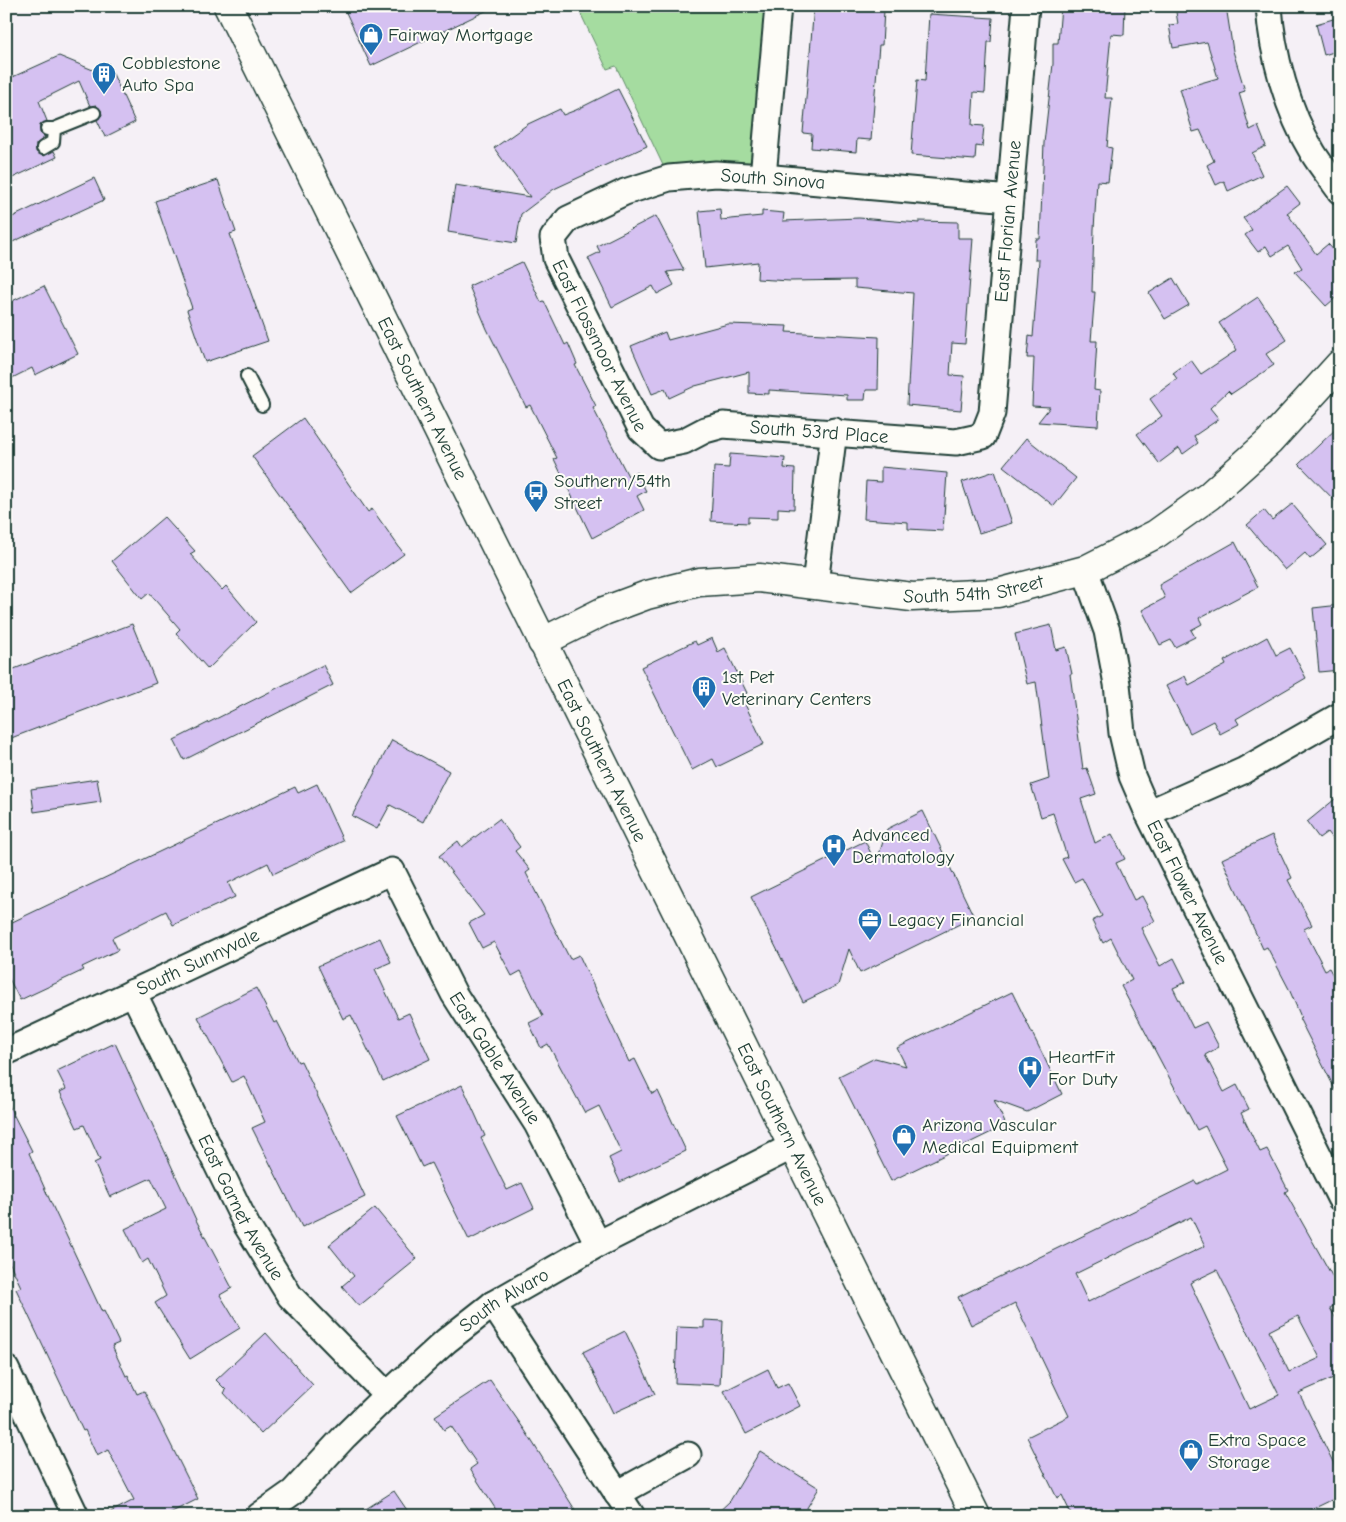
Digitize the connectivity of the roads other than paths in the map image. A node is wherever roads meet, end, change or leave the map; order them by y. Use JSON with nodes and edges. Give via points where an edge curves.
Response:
{"nodes":[{"id":1,"x":228,"y":6,"type":"edge"},
{"id":2,"x":778,"y":6,"type":"edge"},
{"id":3,"x":1026,"y":6,"type":"edge"},
{"id":4,"x":1269,"y":6,"type":"edge"},
{"id":5,"x":94,"y":113,"type":"dead end"},
{"id":6,"x":43,"y":148,"type":"dead end"},
{"id":7,"x":763,"y":177,"type":"junction"},
{"id":8,"x":1340,"y":191,"type":"edge"},
{"id":9,"x":1010,"y":199,"type":"junction"},
{"id":10,"x":553,"y":238,"type":"joint"},
{"id":11,"x":1339,"y":367,"type":"edge"},
{"id":12,"x":247,"y":376,"type":"dead end"},
{"id":13,"x":262,"y":405,"type":"dead end"},
{"id":14,"x":834,"y":431,"type":"junction"},
{"id":15,"x":983,"y":436,"type":"joint"},
{"id":16,"x":659,"y":446,"type":"joint"},
{"id":17,"x":1085,"y":570,"type":"junction"},
{"id":18,"x":815,"y":584,"type":"junction"},
{"id":19,"x":542,"y":642,"type":"junction"},
{"id":20,"x":1340,"y":717,"type":"edge"},
{"id":21,"x":1148,"y":813,"type":"junction"},
{"id":22,"x":392,"y":872,"type":"joint"},
{"id":23,"x":133,"y":992,"type":"junction"},
{"id":24,"x":6,"y":1052,"type":"edge"},
{"id":25,"x":792,"y":1146,"type":"junction"},
{"id":26,"x":1340,"y":1198,"type":"edge"},
{"id":27,"x":598,"y":1244,"type":"junction"},
{"id":28,"x":493,"y":1304,"type":"junction"},
{"id":29,"x":6,"y":1369,"type":"edge"},
{"id":30,"x":387,"y":1395,"type":"junction"},
{"id":31,"x":688,"y":1455,"type":"dead end"},
{"id":32,"x":617,"y":1494,"type":"junction"},
{"id":33,"x":76,"y":1516,"type":"edge"},
{"id":34,"x":259,"y":1516,"type":"edge"},
{"id":35,"x":632,"y":1516,"type":"edge"},
{"id":36,"x":976,"y":1516,"type":"edge"}],
"edges":[{"from":1,"to":19,"type":"main road","name":"East Southern Avenue"},
{"from":2,"to":7,"type":"street"},
{"from":3,"to":9,"type":"street","name":"East Florian Avenue"},
{"from":4,"to":8,"type":"street","via":[[1270,28],[1286,93],[1312,152]]},
{"from":5,"to":6,"type":"lane","via":[[51,129],[52,142]]},
{"from":7,"to":9,"type":"street","name":"South Sinova"},
{"from":7,"to":10,"type":"street","name":"South Sinova","via":[[716,174],[669,178],[626,192],[568,219]]},
{"from":9,"to":15,"type":"street","name":"East Florian Avenue","via":[[992,412]]},
{"from":10,"to":16,"type":"street","name":"East Flossmoor Avenue","via":[[556,259],[641,429]]},
{"from":11,"to":17,"type":"main road","name":"South 54th Street","via":[[1269,442],[1209,496],[1156,534]]},
{"from":12,"to":13,"type":"lane"},
{"from":14,"to":15,"type":"street","name":"South 53rd Place","via":[[956,442]]},
{"from":14,"to":16,"type":"street","name":"South 53rd Place","via":[[723,425],[704,430],[684,441]]},
{"from":14,"to":18,"type":"street"},
{"from":17,"to":18,"type":"main road","name":"South 54th Street","via":[[998,593],[912,597]]},
{"from":17,"to":21,"type":"street","name":"East Flower Avenue","via":[[1107,631],[1122,734],[1132,776]]},
{"from":18,"to":19,"type":"main road","name":"South 54th Street","via":[[759,578],[698,582],[647,595],[604,611]]},
{"from":19,"to":25,"type":"main road","name":"East Southern Avenue"},
{"from":20,"to":21,"type":"street","via":[[1243,771]]},
{"from":21,"to":26,"type":"street","name":"East Flower Avenue"},
{"from":22,"to":23,"type":"street","name":"South Sunnyvale"},
{"from":22,"to":27,"type":"street","name":"East Gable Avenue","via":[[454,994],[538,1124]]},
{"from":23,"to":24,"type":"street","name":"South Sunnyvale"},
{"from":23,"to":30,"type":"street","name":"East Garnet Avenue","via":[[247,1226],[290,1296]]},
{"from":25,"to":27,"type":"street","name":"South Alvaro"},
{"from":25,"to":36,"type":"main road","name":"East Southern Avenue"},
{"from":27,"to":28,"type":"street","name":"South Alvaro"},
{"from":28,"to":30,"type":"street","name":"South Alvaro","via":[[446,1341]]},
{"from":28,"to":32,"type":"street"},
{"from":29,"to":33,"type":"street"},
{"from":30,"to":34,"type":"street","name":"South Alvaro","via":[[293,1492]]},
{"from":31,"to":32,"type":"street"},
{"from":32,"to":35,"type":"street"}]}
